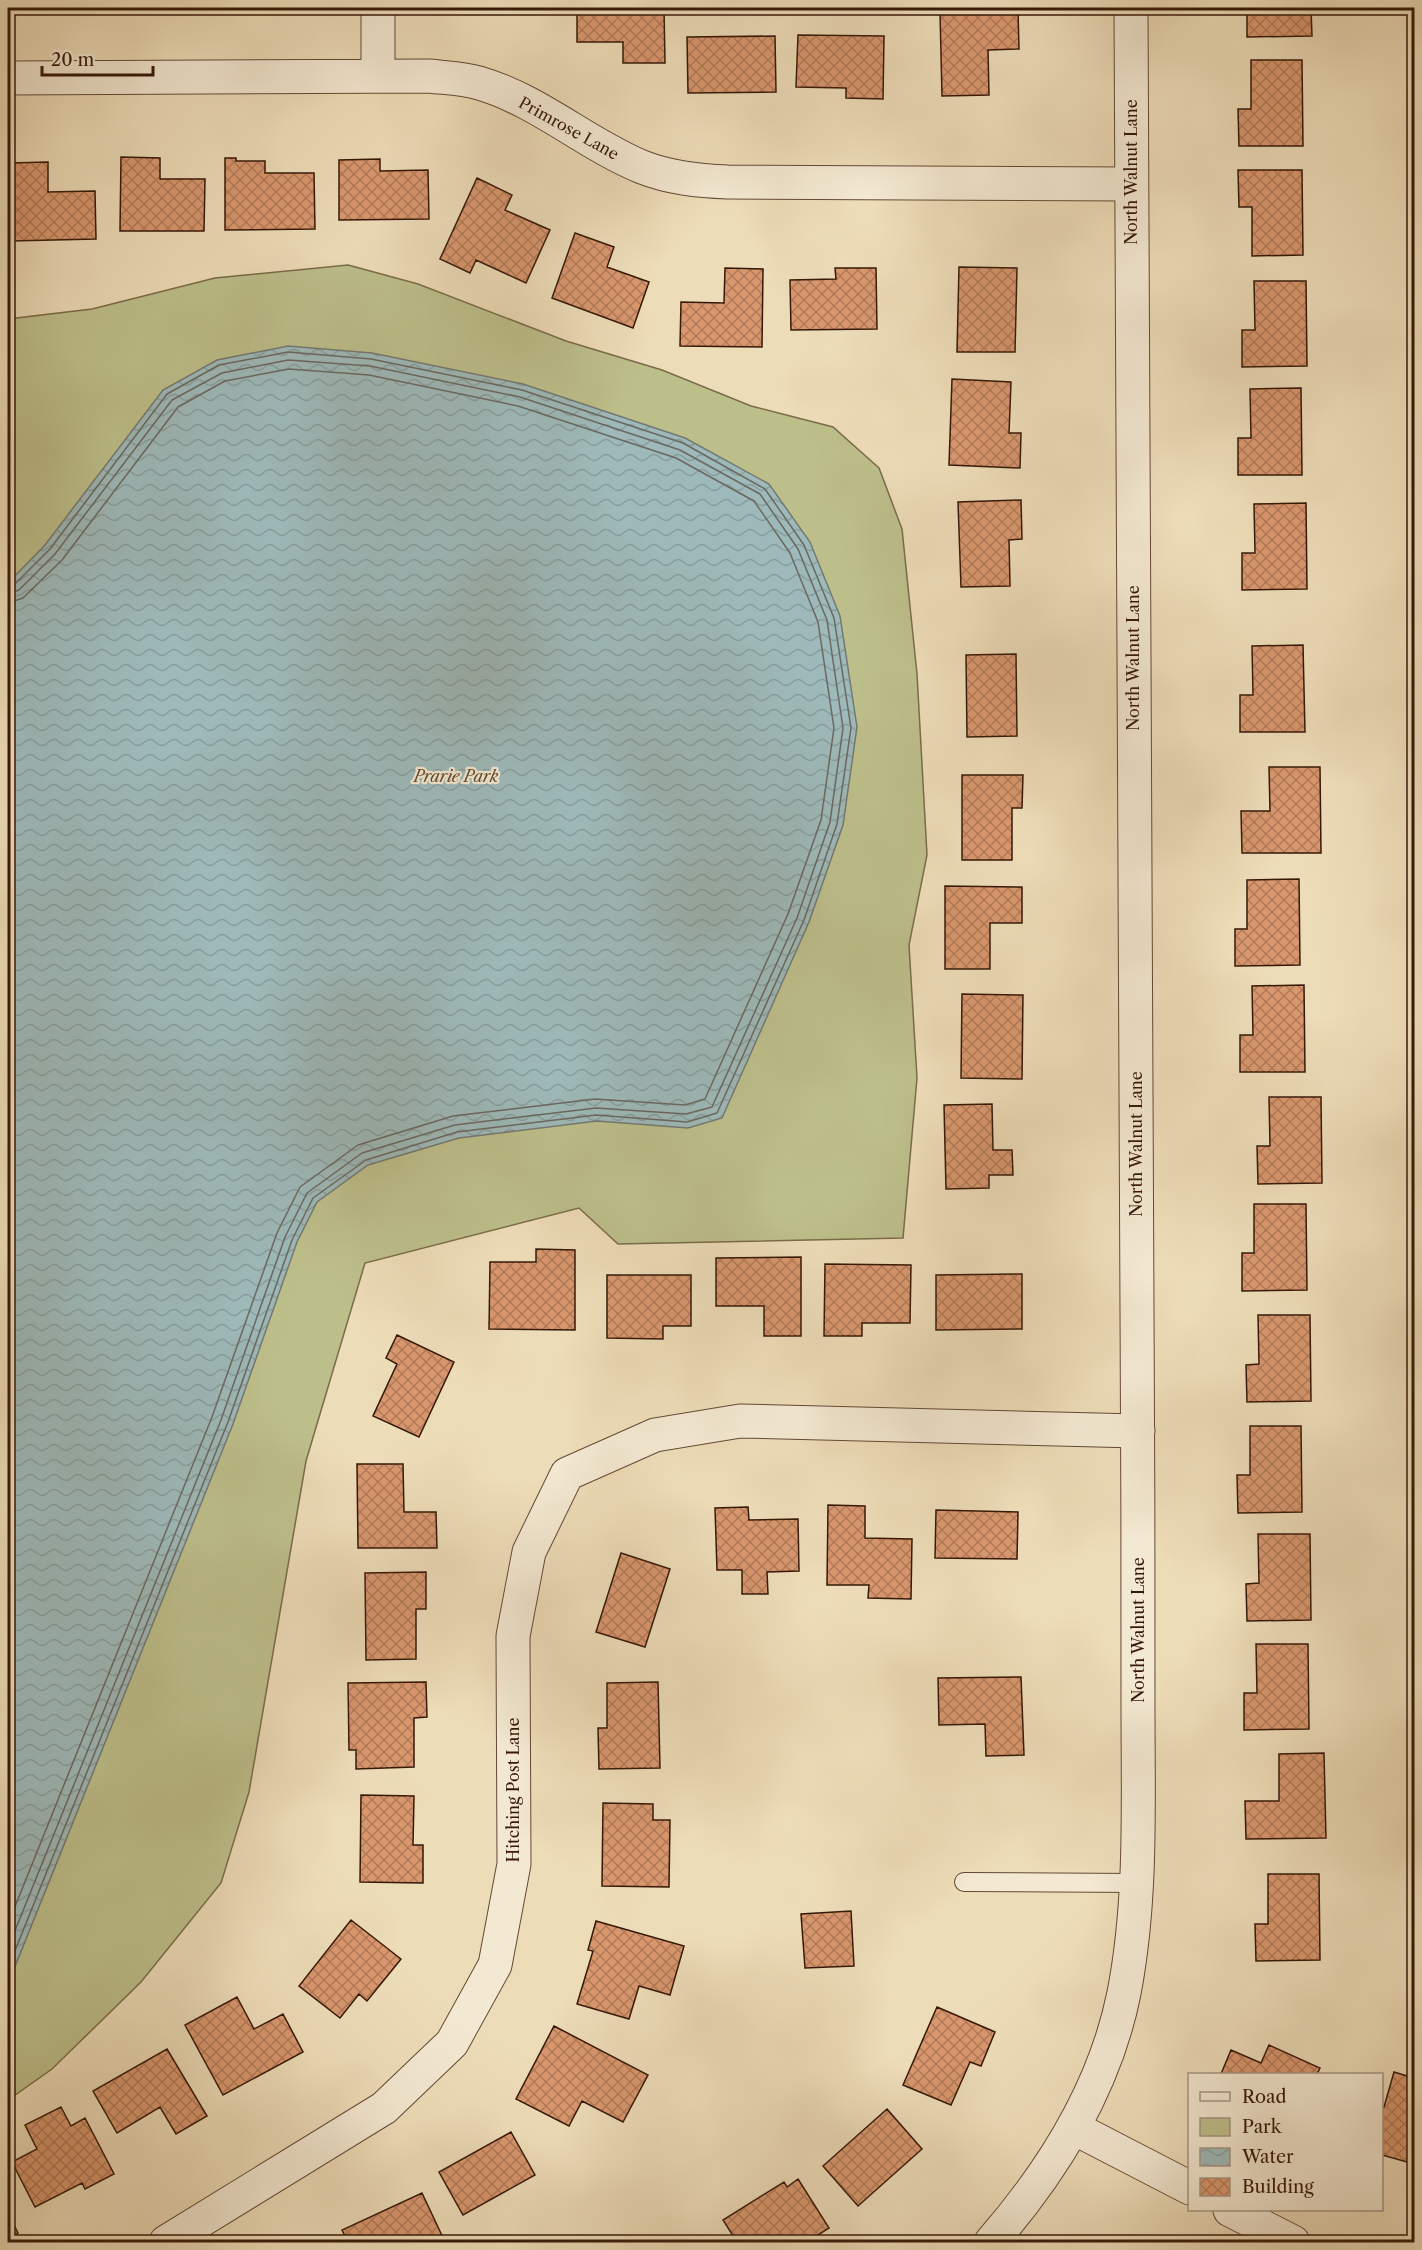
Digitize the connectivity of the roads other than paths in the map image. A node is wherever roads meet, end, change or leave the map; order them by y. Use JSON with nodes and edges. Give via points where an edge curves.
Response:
{"nodes":[{"id":1,"x":378,"y":8,"type":"edge"},
{"id":2,"x":1131,"y":8,"type":"edge"},
{"id":3,"x":378,"y":76,"type":"junction"},
{"id":4,"x":8,"y":78,"type":"edge"},
{"id":5,"x":1131,"y":184,"type":"junction"},
{"id":6,"x":1138,"y":1431,"type":"junction"},
{"id":7,"x":964,"y":1882,"type":"dead end"},
{"id":8,"x":1136,"y":1883,"type":"junction"},
{"id":9,"x":1074,"y":2128,"type":"junction"},
{"id":10,"x":1188,"y":2187,"type":"edge"},
{"id":11,"x":1232,"y":2211,"type":"edge"},
{"id":12,"x":166,"y":2242,"type":"edge"},
{"id":13,"x":991,"y":2242,"type":"edge"},
{"id":14,"x":1293,"y":2242,"type":"edge"}],
"edges":[{"from":1,"to":3,"type":"street"},
{"from":2,"to":5,"type":"street","name":"North Walnut Lane"},
{"from":3,"to":4,"type":"street","name":"Primrose Lane"},
{"from":3,"to":5,"type":"street","name":"Primrose Lane","via":[[429,76],[479,83],[532,106],[625,159],[694,181]]},
{"from":5,"to":6,"type":"street","name":"North Walnut Lane"},
{"from":6,"to":8,"type":"street","name":"North Walnut Lane"},
{"from":6,"to":12,"type":"street","name":"Hitching Post Lane","via":[[740,1421],[655,1435],[567,1474],[529,1552],[513,1636],[514,1864],[495,1965],[452,2043],[384,2108]]},
{"from":7,"to":8,"type":"lane"},
{"from":8,"to":9,"type":"street","name":"North Walnut Lane","via":[[1124,1990],[1114,2036]]},
{"from":9,"to":10,"type":"street"},
{"from":9,"to":13,"type":"street","name":"North Walnut Lane","via":[[1024,2204]]},
{"from":11,"to":14,"type":"street"}]}
